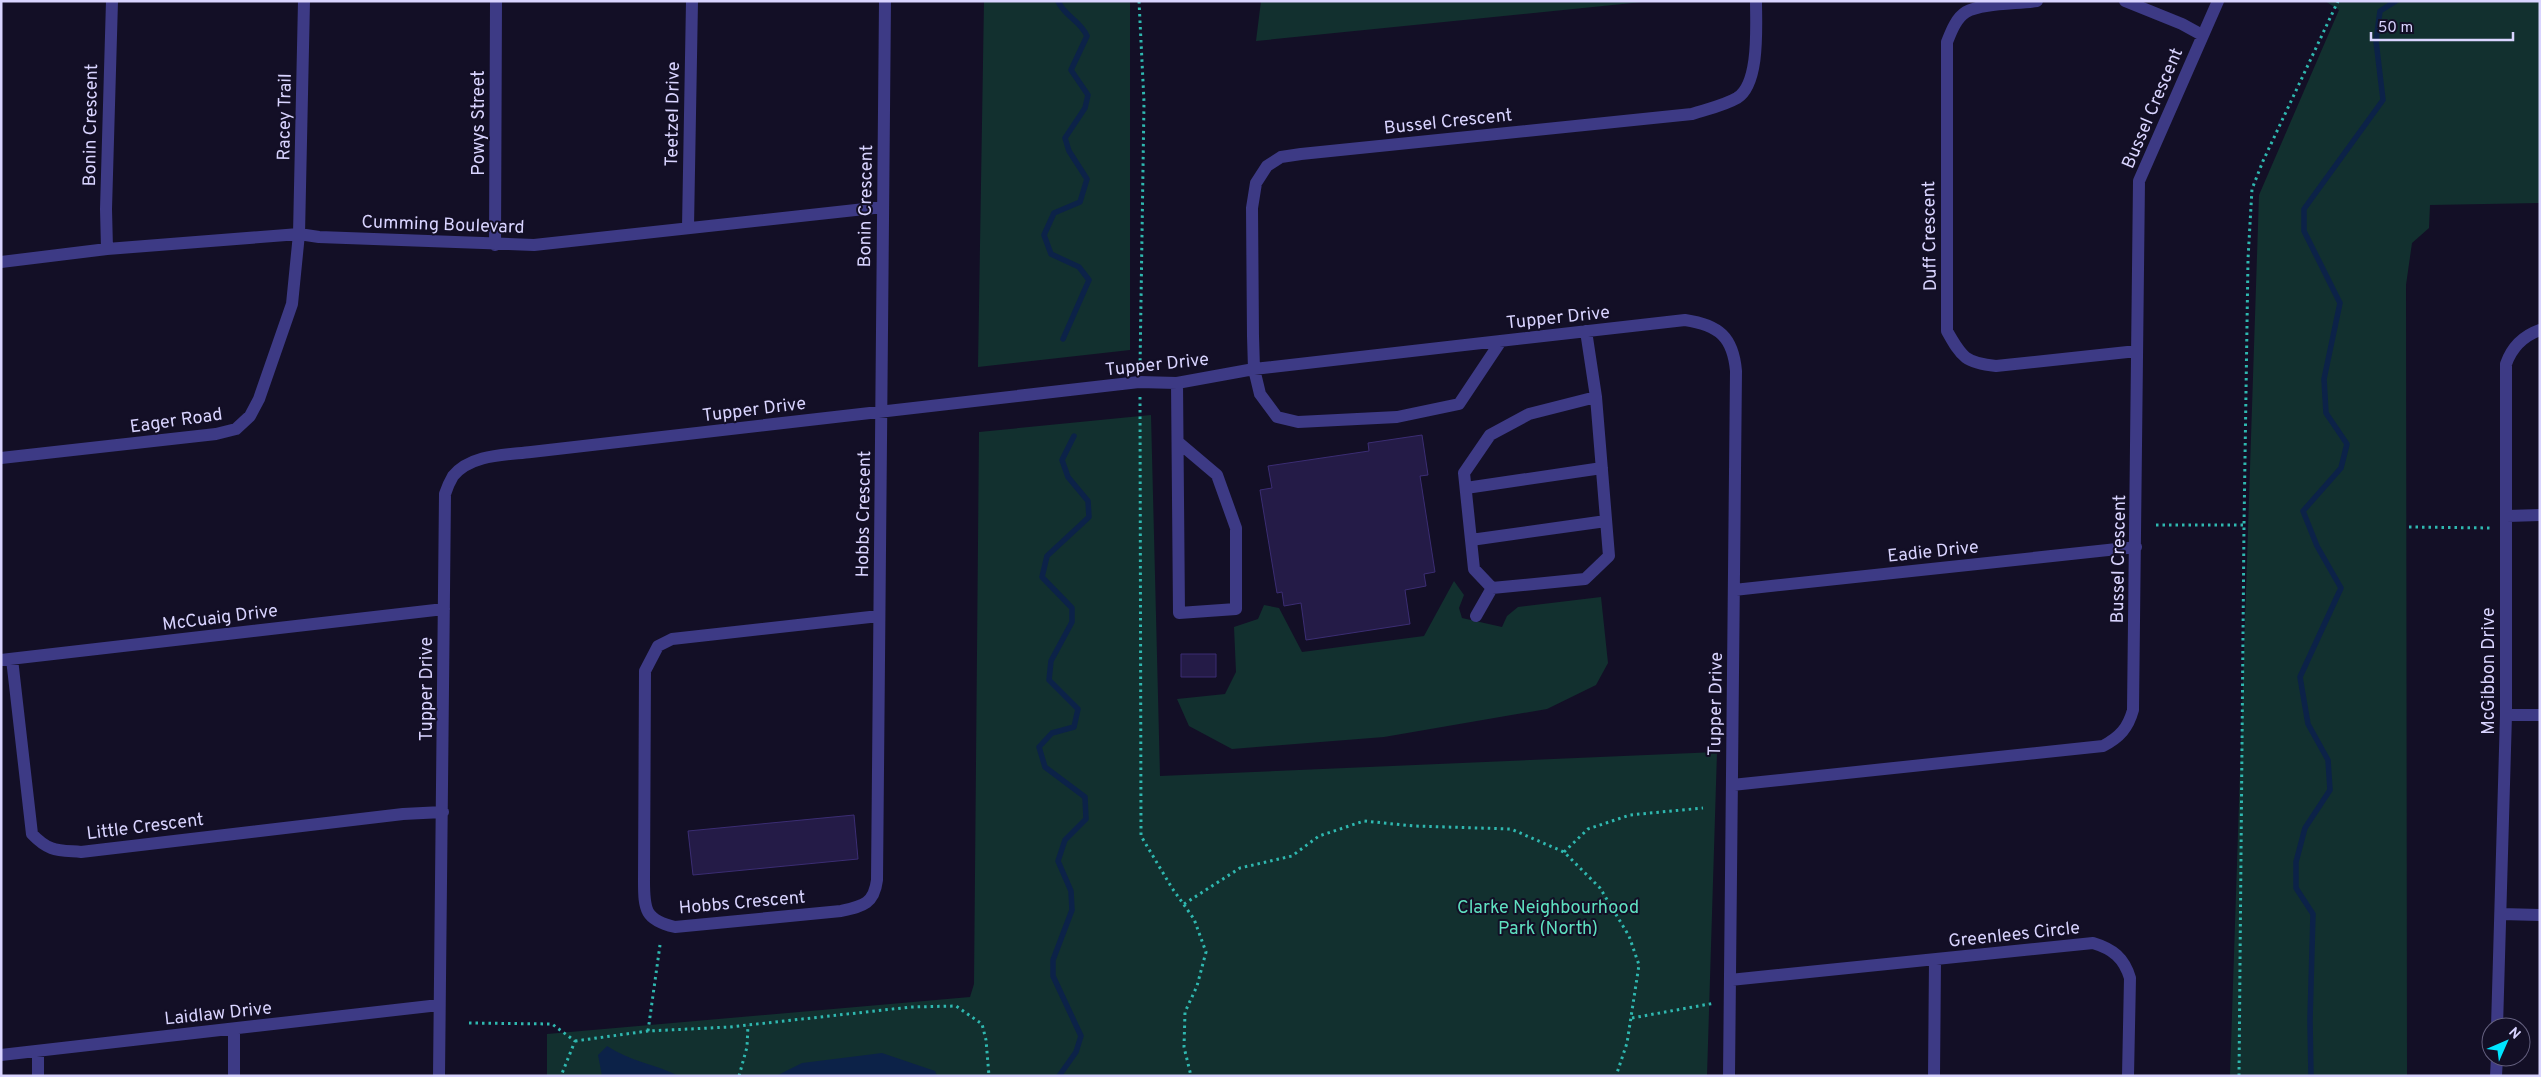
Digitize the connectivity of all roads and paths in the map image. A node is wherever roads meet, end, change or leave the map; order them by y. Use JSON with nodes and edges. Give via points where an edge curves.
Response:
{"nodes":[{"id":1,"x":112,"y":1,"type":"edge"},
{"id":2,"x":304,"y":1,"type":"edge"},
{"id":3,"x":496,"y":1,"type":"edge"},
{"id":4,"x":692,"y":1,"type":"edge"},
{"id":5,"x":885,"y":1,"type":"edge"},
{"id":6,"x":1139,"y":1,"type":"edge"},
{"id":7,"x":1756,"y":1,"type":"edge"},
{"id":8,"x":2037,"y":1,"type":"edge"},
{"id":9,"x":2125,"y":1,"type":"edge"},
{"id":10,"x":2218,"y":1,"type":"edge"},
{"id":11,"x":2338,"y":1,"type":"edge"},
{"id":12,"x":2202,"y":35,"type":"junction"},
{"id":13,"x":883,"y":206,"type":"junction"},
{"id":14,"x":688,"y":228,"type":"junction"},
{"id":15,"x":299,"y":234,"type":"junction"},
{"id":16,"x":495,"y":245,"type":"junction"},
{"id":17,"x":107,"y":249,"type":"junction"},
{"id":18,"x":1,"y":262,"type":"edge"},
{"id":19,"x":2540,"y":330,"type":"edge"},
{"id":20,"x":1586,"y":331,"type":"junction"},
{"id":21,"x":1501,"y":340,"type":"junction"},
{"id":22,"x":2137,"y":351,"type":"junction"},
{"id":23,"x":1254,"y":369,"type":"junction"},
{"id":24,"x":1139,"y":382,"type":"junction"},
{"id":25,"x":1177,"y":383,"type":"junction"},
{"id":26,"x":1596,"y":397,"type":"junction"},
{"id":27,"x":882,"y":411,"type":"junction"},
{"id":28,"x":1178,"y":442,"type":"junction"},
{"id":29,"x":1,"y":458,"type":"edge"},
{"id":30,"x":1602,"y":468,"type":"junction"},
{"id":31,"x":1466,"y":488,"type":"junction"},
{"id":32,"x":2540,"y":515,"type":"edge"},
{"id":33,"x":1606,"y":521,"type":"junction"},
{"id":34,"x":2507,"y":522,"type":"junction"},
{"id":35,"x":2156,"y":525,"type":"dead end"},
{"id":36,"x":2244,"y":526,"type":"junction"},
{"id":37,"x":2409,"y":527,"type":"dead end"},
{"id":38,"x":1471,"y":540,"type":"junction"},
{"id":39,"x":2136,"y":546,"type":"junction"},
{"id":40,"x":1492,"y":588,"type":"junction"},
{"id":41,"x":1734,"y":590,"type":"junction"},
{"id":42,"x":444,"y":609,"type":"junction"},
{"id":43,"x":879,"y":616,"type":"junction"},
{"id":44,"x":1476,"y":616,"type":"dead end"},
{"id":45,"x":7,"y":659,"type":"edge"},
{"id":46,"x":2506,"y":715,"type":"junction"},
{"id":47,"x":2540,"y":715,"type":"edge"},
{"id":48,"x":1732,"y":785,"type":"junction"},
{"id":49,"x":1703,"y":808,"type":"dead end"},
{"id":50,"x":443,"y":812,"type":"junction"},
{"id":51,"x":1564,"y":852,"type":"junction"},
{"id":52,"x":1184,"y":904,"type":"junction"},
{"id":53,"x":2501,"y":914,"type":"junction"},
{"id":54,"x":2540,"y":915,"type":"edge"},
{"id":55,"x":660,"y":946,"type":"dead end"},
{"id":56,"x":1935,"y":960,"type":"junction"},
{"id":57,"x":1730,"y":980,"type":"junction"},
{"id":58,"x":1730,"y":1000,"type":"junction"},
{"id":59,"x":439,"y":1005,"type":"junction"},
{"id":60,"x":2498,"y":1017,"type":"edge"},
{"id":61,"x":1632,"y":1018,"type":"junction"},
{"id":62,"x":469,"y":1023,"type":"dead end"},
{"id":63,"x":748,"y":1025,"type":"junction"},
{"id":64,"x":234,"y":1029,"type":"junction"},
{"id":65,"x":648,"y":1030,"type":"junction"},
{"id":66,"x":575,"y":1041,"type":"junction"},
{"id":67,"x":38,"y":1051,"type":"junction"},
{"id":68,"x":1,"y":1055,"type":"edge"},
{"id":69,"x":38,"y":1076,"type":"edge"},
{"id":70,"x":234,"y":1076,"type":"edge"},
{"id":71,"x":438,"y":1076,"type":"edge"},
{"id":72,"x":561,"y":1076,"type":"edge"},
{"id":73,"x":740,"y":1076,"type":"edge"},
{"id":74,"x":989,"y":1076,"type":"edge"},
{"id":75,"x":1191,"y":1076,"type":"edge"},
{"id":76,"x":1616,"y":1076,"type":"edge"},
{"id":77,"x":1729,"y":1076,"type":"edge"},
{"id":78,"x":1934,"y":1076,"type":"edge"},
{"id":79,"x":2128,"y":1076,"type":"edge"},
{"id":80,"x":2239,"y":1076,"type":"edge"}],
"edges":[{"from":1,"to":17,"type":"street","name":"Bonin Crescent"},
{"from":2,"to":15,"type":"street","name":"Racey Trail"},
{"from":3,"to":16,"type":"street","name":"Powys Street"},
{"from":4,"to":14,"type":"street","name":"Teetzel Drive"},
{"from":5,"to":13,"type":"street","name":"Bonin Crescent"},
{"from":6,"to":24,"type":"path","via":[[1144,102]]},
{"from":7,"to":23,"type":"street","name":"Bussel Crescent","via":[[1753,75],[1739,97],[1720,106],[1692,114],[1281,157],[1267,166],[1256,182],[1252,208]]},
{"from":8,"to":22,"type":"street","name":"Duff Crescent","via":[[1965,13],[1946,42],[1948,331],[1958,351],[1974,364],[1996,366]]},
{"from":9,"to":12,"type":"street"},
{"from":10,"to":12,"type":"street","name":"Bussel Crescent"},
{"from":11,"to":36,"type":"path","via":[[2252,189]]},
{"from":12,"to":22,"type":"street","name":"Bussel Crescent","via":[[2139,181]]},
{"from":13,"to":14,"type":"street","name":"Cumming Boulevard"},
{"from":13,"to":27,"type":"street","name":"Bonin Crescent"},
{"from":14,"to":16,"type":"street","name":"Cumming Boulevard","via":[[534,245]]},
{"from":15,"to":16,"type":"street","name":"Cumming Boulevard"},
{"from":15,"to":17,"type":"street","name":"Cumming Boulevard"},
{"from":15,"to":29,"type":"street","name":"Eager Road","via":[[292,304],[260,399],[250,416],[236,429]]},
{"from":17,"to":18,"type":"street","name":"Cumming Boulevard"},
{"from":19,"to":34,"type":"street","name":"McGibbon Drive","via":[[2519,342],[2506,364]]},
{"from":20,"to":21,"type":"street","name":"Tupper Drive"},
{"from":20,"to":26,"type":"street"},
{"from":20,"to":41,"type":"street","name":"Tupper Drive","via":[[1685,320],[1718,330],[1729,341],[1736,371]]},
{"from":21,"to":23,"type":"street","name":"Tupper Drive"},
{"from":21,"to":23,"type":"street","name":"Bussel Crescent","via":[[1460,404],[1397,417],[1298,422],[1277,417],[1260,394]]},
{"from":22,"to":39,"type":"street","name":"Bussel Crescent"},
{"from":23,"to":25,"type":"street","name":"Tupper Drive"},
{"from":24,"to":25,"type":"street","name":"Tupper Drive"},
{"from":24,"to":27,"type":"street","name":"Tupper Drive"},
{"from":24,"to":52,"type":"path","via":[[1141,836]]},
{"from":25,"to":28,"type":"street"},
{"from":26,"to":30,"type":"street"},
{"from":26,"to":31,"type":"street","via":[[1529,414],[1490,435],[1464,473]]},
{"from":27,"to":42,"type":"street","name":"Tupper Drive","via":[[497,456],[470,464],[454,476],[445,494]]},
{"from":27,"to":43,"type":"street","name":"Hobbs Crescent"},
{"from":28,"to":28,"type":"street","via":[[1179,613],[1236,609],[1236,528],[1217,475]]},
{"from":30,"to":31,"type":"street"},
{"from":30,"to":33,"type":"street"},
{"from":31,"to":38,"type":"street"},
{"from":32,"to":34,"type":"street"},
{"from":33,"to":38,"type":"street"},
{"from":33,"to":40,"type":"street","via":[[1610,556],[1585,579]]},
{"from":34,"to":37,"type":"path"},
{"from":34,"to":46,"type":"street","name":"McGibbon Drive"},
{"from":35,"to":36,"type":"path"},
{"from":36,"to":80,"type":"path"},
{"from":38,"to":40,"type":"street","via":[[1474,569]]},
{"from":39,"to":41,"type":"street","name":"Eadie Drive"},
{"from":39,"to":48,"type":"street","name":"Bussel Crescent","via":[[2133,710],[2129,724],[2117,739],[2103,746]]},
{"from":40,"to":44,"type":"street"},
{"from":41,"to":48,"type":"street","name":"Tupper Drive"},
{"from":42,"to":45,"type":"street","name":"McCuaig Drive"},
{"from":42,"to":50,"type":"street","name":"Tupper Drive"},
{"from":43,"to":43,"type":"street","name":"Hobbs Crescent","via":[[672,639],[658,646],[646,671],[644,906],[651,918],[675,927],[842,911],[862,907],[875,895]]},
{"from":45,"to":50,"type":"street","name":"Little Crescent","via":[[32,834],[43,846],[54,850],[81,852]]},
{"from":46,"to":47,"type":"street"},
{"from":46,"to":53,"type":"street","name":"McGibbon Drive"},
{"from":48,"to":57,"type":"street","name":"Tupper Drive"},
{"from":49,"to":51,"type":"path","via":[[1630,815],[1588,829]]},
{"from":50,"to":59,"type":"street","name":"Tupper Drive"},
{"from":51,"to":52,"type":"path","via":[[1511,828],[1414,826],[1364,821],[1319,836],[1292,856],[1240,868]]},
{"from":51,"to":61,"type":"path","via":[[1600,888],[1629,936],[1640,965]]},
{"from":52,"to":75,"type":"path","via":[[1194,919],[1206,952],[1186,1012],[1184,1047]]},
{"from":53,"to":54,"type":"street"},
{"from":53,"to":60,"type":"street","name":"McGibbon Drive"},
{"from":55,"to":65,"type":"path"},
{"from":56,"to":57,"type":"street","name":"Greenlees Circle"},
{"from":56,"to":78,"type":"street","name":"Greenlees Circle"},
{"from":56,"to":79,"type":"street","name":"Greenlees Circle","via":[[2093,943],[2110,948],[2126,965],[2130,978]]},
{"from":57,"to":58,"type":"street","name":"Tupper Drive"},
{"from":58,"to":61,"type":"path"},
{"from":58,"to":77,"type":"street","name":"Tupper Drive"},
{"from":59,"to":64,"type":"street","name":"Laidlaw Drive"},
{"from":59,"to":71,"type":"street","name":"Tupper Drive"},
{"from":61,"to":76,"type":"path"},
{"from":62,"to":66,"type":"path","via":[[552,1024]]},
{"from":63,"to":65,"type":"path"},
{"from":63,"to":73,"type":"path"},
{"from":63,"to":74,"type":"path","via":[[911,1007],[956,1006],[982,1024]]},
{"from":64,"to":67,"type":"street","name":"Laidlaw Drive"},
{"from":64,"to":70,"type":"street"},
{"from":65,"to":66,"type":"path"},
{"from":66,"to":72,"type":"path"},
{"from":67,"to":68,"type":"street","name":"Laidlaw Drive"},
{"from":67,"to":69,"type":"street"}]}
